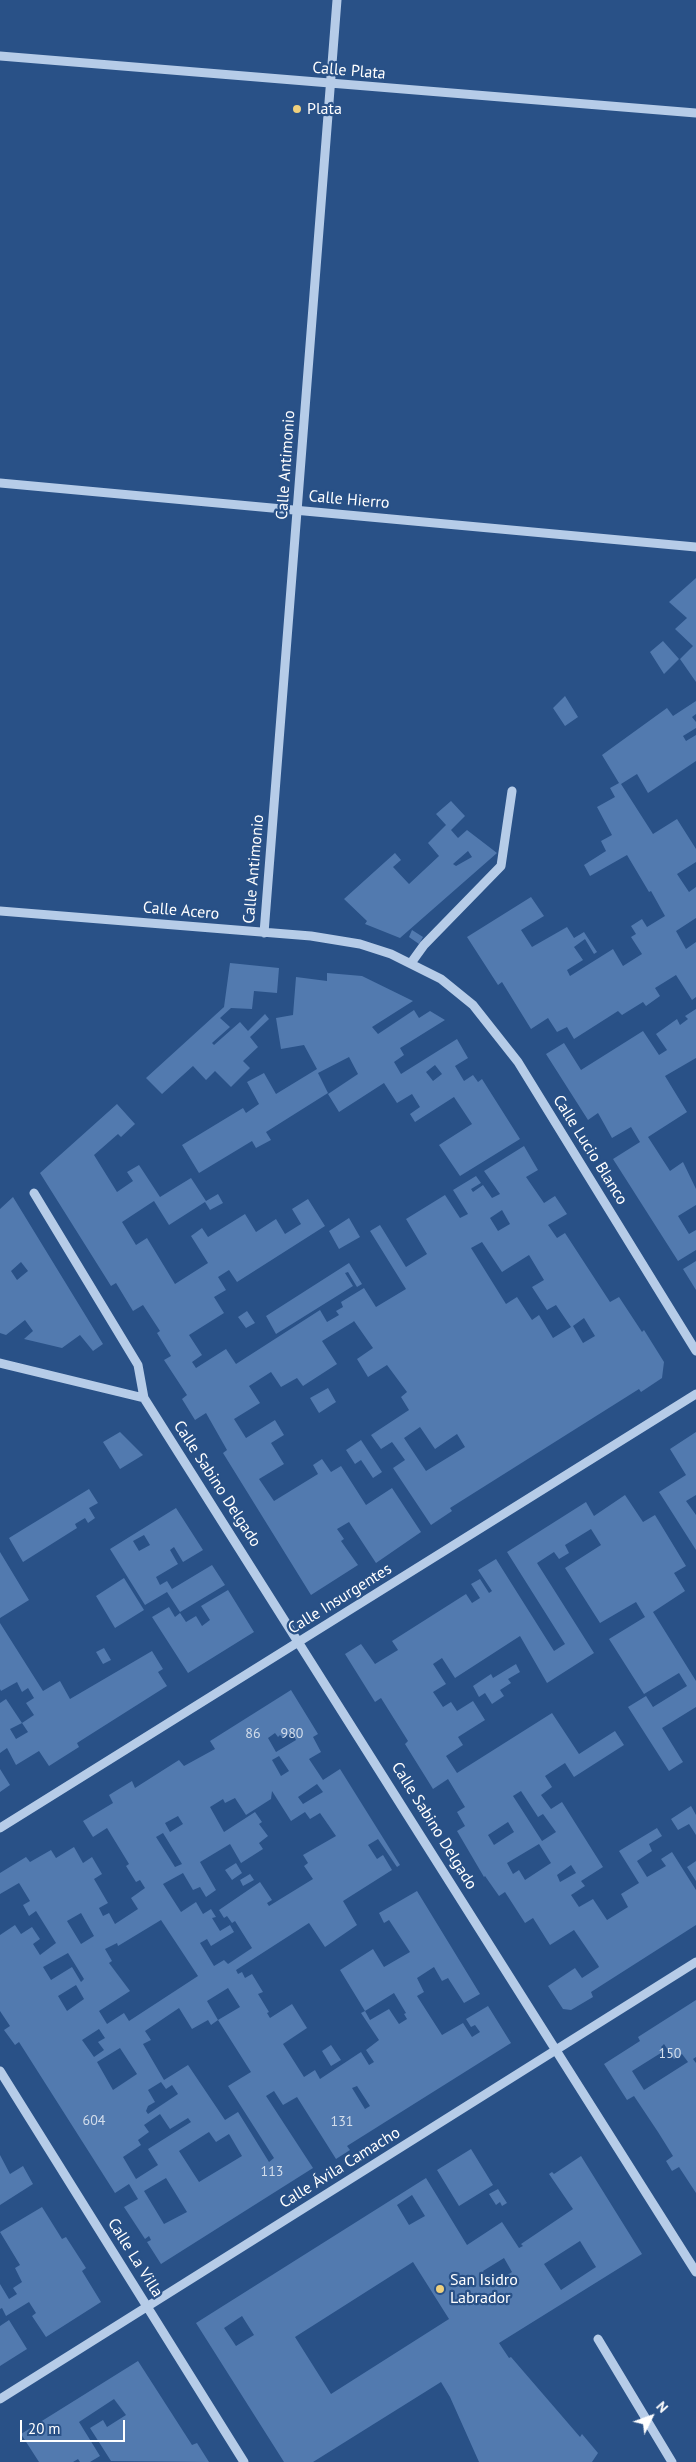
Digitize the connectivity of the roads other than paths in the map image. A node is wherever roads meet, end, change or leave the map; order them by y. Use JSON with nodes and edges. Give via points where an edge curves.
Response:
{"nodes":[{"id":1,"x":337,"y":0,"type":"edge"},
{"id":2,"x":0,"y":56,"type":"edge"},
{"id":3,"x":330,"y":84,"type":"junction"},
{"id":4,"x":696,"y":113,"type":"edge"},
{"id":5,"x":0,"y":483,"type":"edge"},
{"id":6,"x":297,"y":510,"type":"junction"},
{"id":7,"x":696,"y":547,"type":"edge"},
{"id":8,"x":512,"y":791,"type":"dead end"},
{"id":9,"x":0,"y":911,"type":"edge"},
{"id":10,"x":264,"y":933,"type":"junction"},
{"id":11,"x":411,"y":963,"type":"junction"},
{"id":12,"x":441,"y":978,"type":"joint"},
{"id":13,"x":34,"y":1193,"type":"dead end"},
{"id":14,"x":696,"y":1351,"type":"edge"},
{"id":15,"x":0,"y":1363,"type":"edge"},
{"id":16,"x":696,"y":1394,"type":"edge"},
{"id":17,"x":144,"y":1398,"type":"junction"},
{"id":18,"x":300,"y":1642,"type":"junction"},
{"id":19,"x":0,"y":1828,"type":"edge"},
{"id":20,"x":696,"y":1962,"type":"edge"},
{"id":21,"x":557,"y":2049,"type":"junction"},
{"id":22,"x":0,"y":2071,"type":"edge"},
{"id":23,"x":696,"y":2272,"type":"edge"},
{"id":24,"x":148,"y":2306,"type":"junction"},
{"id":25,"x":598,"y":2339,"type":"dead end"},
{"id":26,"x":0,"y":2399,"type":"edge"},
{"id":27,"x":244,"y":2462,"type":"edge"},
{"id":28,"x":672,"y":2462,"type":"edge"}],
"edges":[{"from":1,"to":3,"type":"street","name":"Calle Antimonio"},
{"from":2,"to":3,"type":"street","name":"Calle Plata"},
{"from":3,"to":4,"type":"street","name":"Calle Plata"},
{"from":3,"to":6,"type":"street","name":"Calle Antimonio"},
{"from":5,"to":6,"type":"street","name":"Calle Hierro"},
{"from":6,"to":7,"type":"street","name":"Calle Hierro"},
{"from":6,"to":10,"type":"street","name":"Calle Antimonio"},
{"from":8,"to":11,"type":"street","via":[[501,866],[424,944]]},
{"from":9,"to":10,"type":"street","name":"Calle Acero"},
{"from":10,"to":11,"type":"street","name":"Calle Acero","via":[[360,944]]},
{"from":11,"to":12,"type":"street","name":"Calle Acero"},
{"from":12,"to":14,"type":"street","name":"Calle Lucio Blanco","via":[[473,1005],[518,1062]]},
{"from":13,"to":17,"type":"street","name":"Calle Sabino Delgado","via":[[138,1364]]},
{"from":15,"to":17,"type":"street"},
{"from":16,"to":18,"type":"street","name":"Calle Insurgentes"},
{"from":17,"to":18,"type":"street","name":"Calle Sabino Delgado"},
{"from":18,"to":19,"type":"street","name":"Calle Insurgentes"},
{"from":18,"to":21,"type":"street","name":"Calle Sabino Delgado"},
{"from":20,"to":21,"type":"street","name":"Calle Ávila Camacho"},
{"from":21,"to":23,"type":"street","name":"Calle Sabino Delgado"},
{"from":21,"to":24,"type":"street","name":"Calle Ávila Camacho"},
{"from":22,"to":24,"type":"street","name":"Calle La Villa"},
{"from":24,"to":26,"type":"street","name":"Calle Ávila Camacho"},
{"from":24,"to":27,"type":"street","name":"Calle La Villa"},
{"from":25,"to":28,"type":"street"}]}
